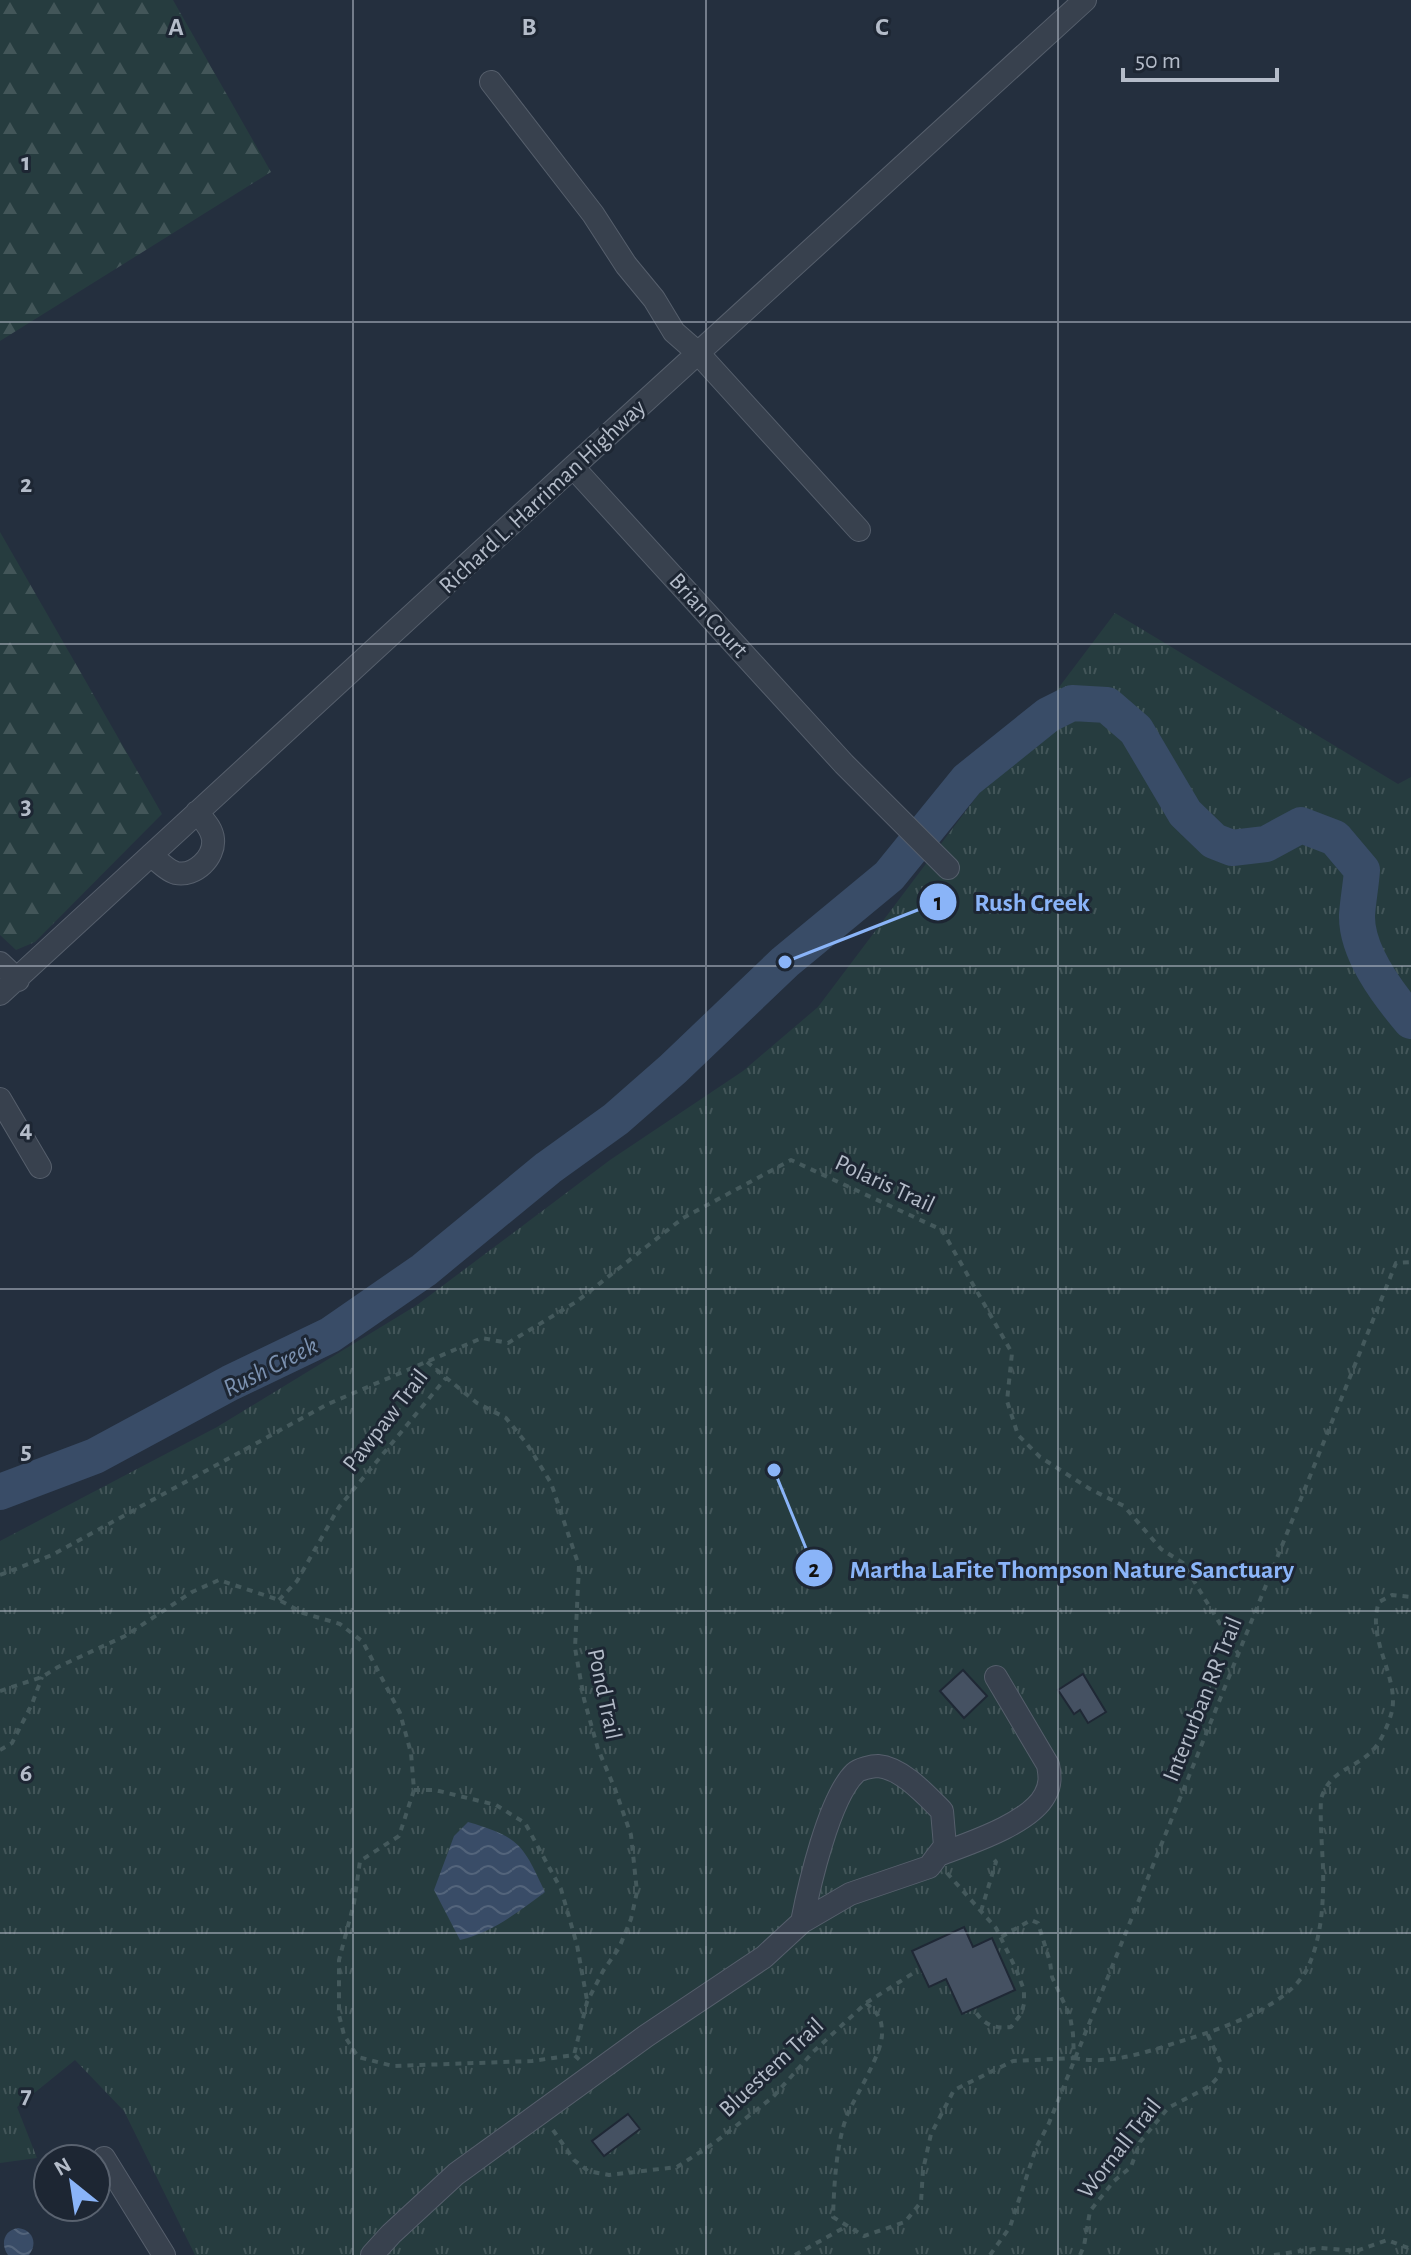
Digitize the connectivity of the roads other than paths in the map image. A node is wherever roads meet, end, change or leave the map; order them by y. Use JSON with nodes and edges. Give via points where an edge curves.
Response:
{"nodes":[{"id":1,"x":1085,"y":0,"type":"edge"},
{"id":2,"x":491,"y":82,"type":"dead end"},
{"id":3,"x":698,"y":353,"type":"junction"},
{"id":4,"x":573,"y":467,"type":"junction"},
{"id":5,"x":859,"y":530,"type":"dead end"},
{"id":6,"x":197,"y":812,"type":"junction"},
{"id":7,"x":151,"y":855,"type":"junction"},
{"id":8,"x":948,"y":868,"type":"dead end"},
{"id":9,"x":0,"y":963,"type":"edge"},
{"id":10,"x":9,"y":987,"type":"edge"},
{"id":11,"x":0,"y":1099,"type":"edge"},
{"id":12,"x":40,"y":1167,"type":"dead end"},
{"id":13,"x":996,"y":1677,"type":"dead end"},
{"id":14,"x":936,"y":1858,"type":"junction"},
{"id":15,"x":802,"y":1922,"type":"junction"},
{"id":16,"x":112,"y":2171,"type":"edge"},
{"id":17,"x":164,"y":2255,"type":"edge"},
{"id":18,"x":372,"y":2255,"type":"edge"}],
"edges":[{"from":1,"to":3,"type":"street","name":"Richard L. Harriman Highway"},
{"from":2,"to":3,"type":"street","via":[[593,214],[674,332]]},
{"from":3,"to":4,"type":"street","name":"Richard L. Harriman Highway"},
{"from":3,"to":5,"type":"street"},
{"from":4,"to":6,"type":"street","name":"Richard L. Harriman Highway"},
{"from":4,"to":8,"type":"street","name":"Brian Court","via":[[844,764]]},
{"from":6,"to":7,"type":"street","name":"Richard L. Harriman Highway"},
{"from":6,"to":7,"type":"street","via":[[214,843],[198,868],[174,873]]},
{"from":7,"to":10,"type":"street","name":"Richard L. Harriman Highway"},
{"from":9,"to":10,"type":"street"},
{"from":11,"to":12,"type":"street"},
{"from":13,"to":14,"type":"street","via":[[1048,1765],[1051,1780],[1044,1797],[1022,1818]]},
{"from":14,"to":15,"type":"street","via":[[929,1867],[850,1894]]},
{"from":14,"to":15,"type":"street","via":[[945,1846],[942,1811],[901,1775],[877,1766],[857,1771],[830,1820]]},
{"from":15,"to":18,"type":"street","via":[[764,1957],[456,2174]]},
{"from":16,"to":17,"type":"street"}]}
